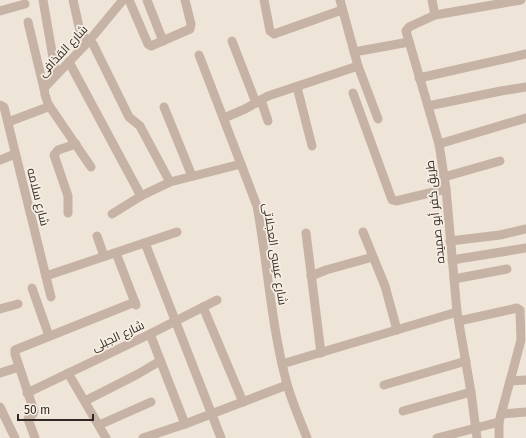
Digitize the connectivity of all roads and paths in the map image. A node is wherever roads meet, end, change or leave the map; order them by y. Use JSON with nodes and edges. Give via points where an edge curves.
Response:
{"nodes":[{"id":1,"x":43,"y":0,"type":"edge"},
{"id":2,"x":73,"y":0,"type":"edge"},
{"id":3,"x":123,"y":0,"type":"edge"},
{"id":4,"x":129,"y":0,"type":"edge"},
{"id":5,"x":147,"y":0,"type":"edge"},
{"id":6,"x":185,"y":0,"type":"edge"},
{"id":7,"x":264,"y":0,"type":"edge"},
{"id":8,"x":340,"y":0,"type":"edge"},
{"id":9,"x":432,"y":0,"type":"edge"},
{"id":10,"x":521,"y":0,"type":"edge"},
{"id":11,"x":25,"y":4,"type":"dead end"},
{"id":12,"x":474,"y":4,"type":"edge"},
{"id":13,"x":342,"y":10,"type":"junction"},
{"id":14,"x":0,"y":11,"type":"edge"},
{"id":15,"x":435,"y":15,"type":"junction"},
{"id":16,"x":28,"y":22,"type":"dead end"},
{"id":17,"x":89,"y":40,"type":"junction"},
{"id":18,"x":232,"y":40,"type":"dead end"},
{"id":19,"x":163,"y":41,"type":"junction"},
{"id":20,"x":409,"y":42,"type":"junction"},
{"id":21,"x":354,"y":52,"type":"junction"},
{"id":22,"x":526,"y":54,"type":"edge"},
{"id":23,"x":199,"y":55,"type":"dead end"},
{"id":24,"x":69,"y":62,"type":"junction"},
{"id":25,"x":358,"y":66,"type":"junction"},
{"id":26,"x":56,"y":75,"type":"junction"},
{"id":27,"x":419,"y":78,"type":"junction"},
{"id":28,"x":297,"y":87,"type":"junction"},
{"id":29,"x":526,"y":88,"type":"edge"},
{"id":30,"x":44,"y":89,"type":"junction"},
{"id":31,"x":353,"y":93,"type":"dead end"},
{"id":32,"x":258,"y":101,"type":"junction"},
{"id":33,"x":48,"y":104,"type":"junction"},
{"id":34,"x":0,"y":105,"type":"edge"},
{"id":35,"x":428,"y":106,"type":"junction"},
{"id":36,"x":164,"y":108,"type":"dead end"},
{"id":37,"x":224,"y":118,"type":"junction"},
{"id":38,"x":378,"y":118,"type":"dead end"},
{"id":39,"x":526,"y":118,"type":"edge"},
{"id":40,"x":268,"y":121,"type":"dead end"},
{"id":41,"x":8,"y":122,"type":"junction"},
{"id":42,"x":76,"y":144,"type":"junction"},
{"id":43,"x":439,"y":144,"type":"junction"},
{"id":44,"x":312,"y":146,"type":"dead end"},
{"id":45,"x":15,"y":154,"type":"junction"},
{"id":46,"x":0,"y":160,"type":"edge"},
{"id":47,"x":500,"y":161,"type":"dead end"},
{"id":48,"x":241,"y":164,"type":"junction"},
{"id":49,"x":91,"y":167,"type":"dead end"},
{"id":50,"x":192,"y":176,"type":"junction"},
{"id":51,"x":444,"y":177,"type":"junction"},
{"id":52,"x":170,"y":182,"type":"junction"},
{"id":53,"x":446,"y":189,"type":"junction"},
{"id":54,"x":141,"y":196,"type":"junction"},
{"id":55,"x":68,"y":212,"type":"dead end"},
{"id":56,"x":112,"y":214,"type":"dead end"},
{"id":57,"x":526,"y":229,"type":"edge"},
{"id":58,"x":177,"y":232,"type":"dead end"},
{"id":59,"x":363,"y":232,"type":"dead end"},
{"id":60,"x":306,"y":233,"type":"dead end"},
{"id":61,"x":97,"y":236,"type":"dead end"},
{"id":62,"x":450,"y":241,"type":"junction"},
{"id":63,"x":144,"y":243,"type":"junction"},
{"id":64,"x":526,"y":248,"type":"edge"},
{"id":65,"x":116,"y":253,"type":"junction"},
{"id":66,"x":104,"y":256,"type":"junction"},
{"id":67,"x":373,"y":257,"type":"junction"},
{"id":68,"x":452,"y":260,"type":"junction"},
{"id":69,"x":507,"y":269,"type":"dead end"},
{"id":70,"x":46,"y":276,"type":"junction"},
{"id":71,"x":311,"y":276,"type":"junction"},
{"id":72,"x":454,"y":280,"type":"junction"},
{"id":73,"x":32,"y":288,"type":"dead end"},
{"id":74,"x":51,"y":297,"type":"dead end"},
{"id":75,"x":217,"y":300,"type":"dead end"},
{"id":76,"x":18,"y":304,"type":"dead end"},
{"id":77,"x":203,"y":307,"type":"junction"},
{"id":78,"x":0,"y":309,"type":"edge"},
{"id":79,"x":458,"y":317,"type":"junction"},
{"id":80,"x":523,"y":318,"type":"edge"},
{"id":81,"x":175,"y":320,"type":"junction"},
{"id":82,"x":397,"y":330,"type":"junction"},
{"id":83,"x":150,"y":334,"type":"junction"},
{"id":84,"x":49,"y":336,"type":"junction"},
{"id":85,"x":524,"y":336,"type":"edge"},
{"id":86,"x":321,"y":353,"type":"junction"},
{"id":87,"x":160,"y":361,"type":"junction"},
{"id":88,"x":466,"y":361,"type":"junction"},
{"id":89,"x":282,"y":364,"type":"junction"},
{"id":90,"x":19,"y":367,"type":"junction"},
{"id":91,"x":0,"y":372,"type":"edge"},
{"id":92,"x":68,"y":373,"type":"junction"},
{"id":93,"x":526,"y":380,"type":"edge"},
{"id":94,"x":510,"y":381,"type":"junction"},
{"id":95,"x":287,"y":385,"type":"junction"},
{"id":96,"x":384,"y":385,"type":"dead end"},
{"id":97,"x":471,"y":392,"type":"junction"},
{"id":98,"x":27,"y":393,"type":"junction"},
{"id":99,"x":84,"y":401,"type":"junction"},
{"id":100,"x":152,"y":402,"type":"dead end"},
{"id":101,"x":243,"y":402,"type":"junction"},
{"id":102,"x":0,"y":407,"type":"edge"},
{"id":103,"x":403,"y":411,"type":"dead end"},
{"id":104,"x":526,"y":412,"type":"edge"},
{"id":105,"x":212,"y":414,"type":"junction"},
{"id":106,"x":500,"y":418,"type":"junction"},
{"id":107,"x":184,"y":424,"type":"junction"},
{"id":108,"x":99,"y":425,"type":"junction"},
{"id":109,"x":476,"y":428,"type":"junction"},
{"id":110,"x":16,"y":438,"type":"edge"},
{"id":111,"x":35,"y":438,"type":"edge"},
{"id":112,"x":106,"y":438,"type":"edge"},
{"id":113,"x":143,"y":438,"type":"edge"},
{"id":114,"x":221,"y":438,"type":"edge"},
{"id":115,"x":307,"y":438,"type":"edge"},
{"id":116,"x":437,"y":438,"type":"edge"},
{"id":117,"x":477,"y":438,"type":"edge"},
{"id":118,"x":499,"y":438,"type":"edge"}],
"edges":[{"from":1,"to":26,"type":"street"},
{"from":2,"to":17,"type":"street","via":[[80,31]]},
{"from":3,"to":17,"type":"street","name":"شارع القذافى"},
{"from":4,"to":19,"type":"street","via":[[148,44],[152,46]]},
{"from":5,"to":19,"type":"street"},
{"from":6,"to":19,"type":"street","via":[[190,29]]},
{"from":7,"to":13,"type":"street","via":[[270,31],[273,34]]},
{"from":8,"to":13,"type":"street"},
{"from":9,"to":15,"type":"street"},
{"from":10,"to":12,"type":"street"},
{"from":11,"to":14,"type":"street"},
{"from":12,"to":15,"type":"street"},
{"from":13,"to":21,"type":"street"},
{"from":15,"to":20,"type":"street","name":"طريق كفر أبو صميده","via":[[407,29]]},
{"from":16,"to":30,"type":"street"},
{"from":17,"to":24,"type":"street","name":"شارع القذافى"},
{"from":17,"to":52,"type":"street","via":[[129,117],[140,126]]},
{"from":18,"to":32,"type":"street"},
{"from":20,"to":21,"type":"street"},
{"from":20,"to":27,"type":"street","name":"طريق كفر أبو صميده"},
{"from":21,"to":25,"type":"street"},
{"from":22,"to":27,"type":"street"},
{"from":23,"to":37,"type":"street","name":"شارع عيسى العجلاتى"},
{"from":24,"to":26,"type":"street","name":"شارع القذافى"},
{"from":24,"to":54,"type":"street"},
{"from":25,"to":28,"type":"street"},
{"from":25,"to":38,"type":"street"},
{"from":26,"to":30,"type":"street","name":"شارع القذافى"},
{"from":27,"to":35,"type":"street","name":"طريق كفر أبو صميده"},
{"from":28,"to":32,"type":"street"},
{"from":28,"to":44,"type":"street"},
{"from":29,"to":35,"type":"street"},
{"from":30,"to":33,"type":"street","name":"شارع القذافى"},
{"from":31,"to":53,"type":"street","via":[[392,200],[396,202]]},
{"from":32,"to":37,"type":"street"},
{"from":32,"to":40,"type":"street"},
{"from":33,"to":41,"type":"street","via":[[47,108]]},
{"from":33,"to":42,"type":"street"},
{"from":34,"to":41,"type":"street","name":"شارع سلامه","via":[[4,107]]},
{"from":35,"to":43,"type":"street","name":"طريق كفر أبو صميده"},
{"from":36,"to":50,"type":"street"},
{"from":37,"to":48,"type":"street","name":"شارع عيسى العجلاتى"},
{"from":39,"to":43,"type":"street"},
{"from":41,"to":45,"type":"street","name":"شارع سلامه"},
{"from":42,"to":49,"type":"street"},
{"from":42,"to":55,"type":"street","via":[[58,150],[54,155],[68,196]]},
{"from":43,"to":51,"type":"street","name":"طريق كفر أبو صميده"},
{"from":45,"to":46,"type":"street"},
{"from":45,"to":70,"type":"street","name":"شارع سلامه"},
{"from":47,"to":51,"type":"street"},
{"from":48,"to":50,"type":"street"},
{"from":48,"to":89,"type":"street","name":"شارع عيسى العجلاتى","via":[[258,212]]},
{"from":50,"to":52,"type":"street"},
{"from":51,"to":53,"type":"street","name":"طريق كفر أبو صميده"},
{"from":52,"to":54,"type":"street"},
{"from":53,"to":62,"type":"street","name":"طريق كفر أبو صميده"},
{"from":54,"to":56,"type":"street"},
{"from":57,"to":62,"type":"street"},
{"from":58,"to":63,"type":"street"},
{"from":59,"to":67,"type":"street"},
{"from":60,"to":71,"type":"street"},
{"from":61,"to":66,"type":"street"},
{"from":62,"to":68,"type":"street","name":"طريق كفر أبو صميده"},
{"from":63,"to":65,"type":"street"},
{"from":63,"to":81,"type":"street"},
{"from":64,"to":68,"type":"street"},
{"from":65,"to":66,"type":"street"},
{"from":65,"to":84,"type":"street","via":[[135,303]]},
{"from":66,"to":70,"type":"street"},
{"from":67,"to":71,"type":"street"},
{"from":67,"to":82,"type":"street","via":[[385,286]]},
{"from":68,"to":72,"type":"street","name":"طريق كفر أبو صميده"},
{"from":69,"to":72,"type":"street"},
{"from":70,"to":74,"type":"street","name":"شارع سلامه"},
{"from":71,"to":86,"type":"street"},
{"from":72,"to":79,"type":"street","name":"طريق كفر أبو صميده"},
{"from":73,"to":84,"type":"street"},
{"from":75,"to":77,"type":"street","name":"شارع الجبلى"},
{"from":76,"to":78,"type":"street"},
{"from":77,"to":81,"type":"street","name":"شارع الجبلى"},
{"from":77,"to":101,"type":"street"},
{"from":79,"to":80,"type":"street","via":[[517,308]]},
{"from":79,"to":82,"type":"street"},
{"from":79,"to":88,"type":"street","name":"طريق كفر أبو صميده"},
{"from":80,"to":85,"type":"street"},
{"from":81,"to":83,"type":"street","name":"شارع الجبلى"},
{"from":81,"to":105,"type":"street"},
{"from":82,"to":86,"type":"street"},
{"from":83,"to":87,"type":"street"},
{"from":83,"to":92,"type":"street","name":"شارع الجبلى"},
{"from":84,"to":90,"type":"street","via":[[15,350]]},
{"from":85,"to":94,"type":"street"},
{"from":86,"to":89,"type":"street"},
{"from":87,"to":99,"type":"street"},
{"from":87,"to":107,"type":"street"},
{"from":88,"to":96,"type":"street"},
{"from":88,"to":97,"type":"street","name":"طريق كفر أبو صميده"},
{"from":89,"to":95,"type":"street","name":"شارع عيسى العجلاتى"},
{"from":90,"to":91,"type":"street"},
{"from":90,"to":98,"type":"street"},
{"from":92,"to":98,"type":"street","name":"شارع الجبلى"},
{"from":92,"to":99,"type":"street"},
{"from":93,"to":94,"type":"street"},
{"from":94,"to":106,"type":"street"},
{"from":95,"to":101,"type":"street"},
{"from":95,"to":115,"type":"street","name":"شارع عيسى العجلاتى"},
{"from":97,"to":103,"type":"street"},
{"from":97,"to":109,"type":"street","name":"طريق كفر أبو صميده"},
{"from":98,"to":111,"type":"street","via":[[34,411],[28,419]]},
{"from":99,"to":108,"type":"street"},
{"from":100,"to":108,"type":"street"},
{"from":101,"to":105,"type":"street"},
{"from":102,"to":110,"type":"street"},
{"from":104,"to":106,"type":"street"},
{"from":105,"to":107,"type":"street"},
{"from":105,"to":114,"type":"street"},
{"from":106,"to":109,"type":"street"},
{"from":106,"to":118,"type":"street"},
{"from":107,"to":113,"type":"street"},
{"from":108,"to":112,"type":"street"},
{"from":109,"to":116,"type":"street"},
{"from":109,"to":117,"type":"street","name":"طريق كفر أبو صميده"}]}
